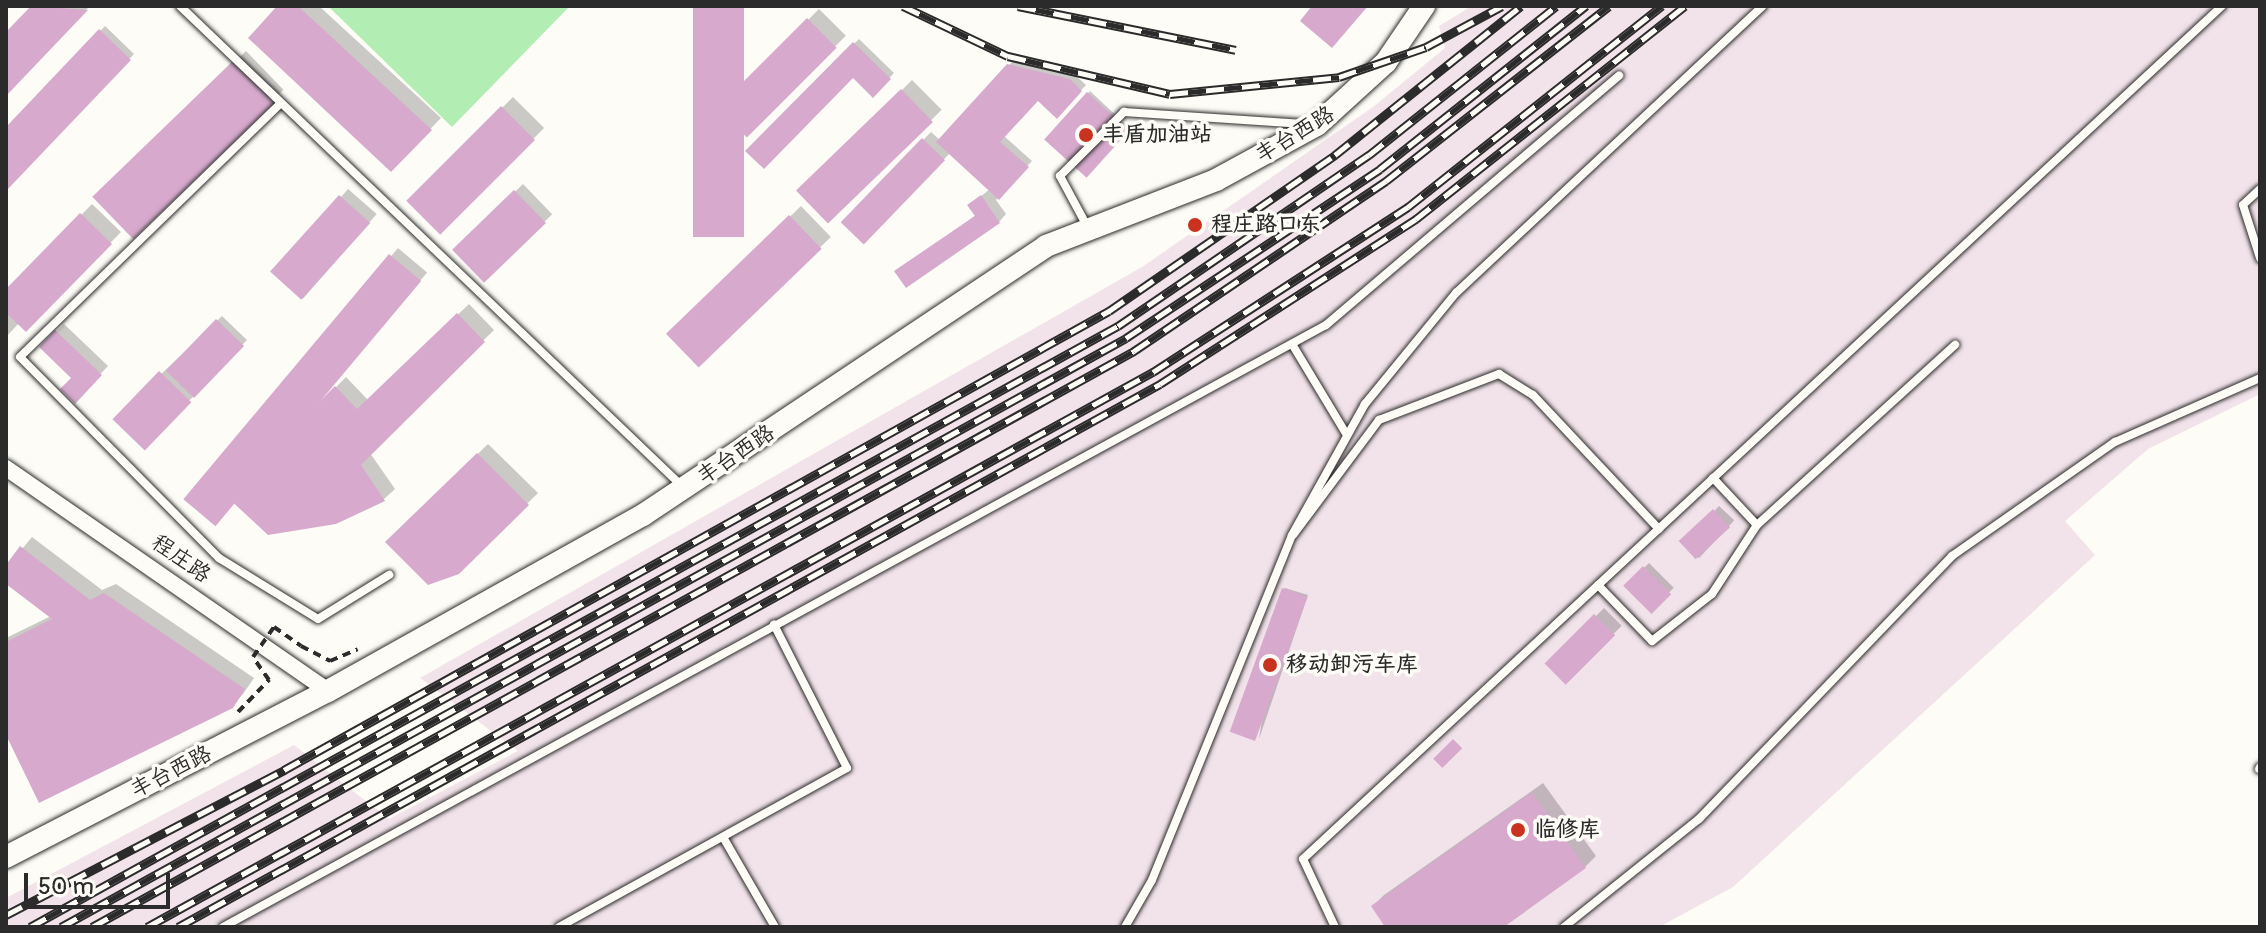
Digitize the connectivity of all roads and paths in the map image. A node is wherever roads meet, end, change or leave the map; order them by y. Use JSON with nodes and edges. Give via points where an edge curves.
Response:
{"nodes":[{"id":1,"x":180,"y":6,"type":"edge"},
{"id":2,"x":1424,"y":6,"type":"edge"},
{"id":3,"x":1763,"y":6,"type":"edge"},
{"id":4,"x":2222,"y":6,"type":"edge"},
{"id":5,"x":1619,"y":76,"type":"dead end"},
{"id":6,"x":281,"y":103,"type":"junction"},
{"id":7,"x":1317,"y":125,"type":"junction"},
{"id":8,"x":2260,"y":189,"type":"edge"},
{"id":9,"x":1087,"y":226,"type":"junction"},
{"id":10,"x":2260,"y":258,"type":"edge"},
{"id":11,"x":1292,"y":344,"type":"junction"},
{"id":12,"x":1955,"y":345,"type":"dead end"},
{"id":13,"x":2260,"y":378,"type":"edge"},
{"id":14,"x":1347,"y":435,"type":"junction"},
{"id":15,"x":6,"y":468,"type":"edge"},
{"id":16,"x":1713,"y":478,"type":"junction"},
{"id":17,"x":685,"y":489,"type":"junction"},
{"id":18,"x":1757,"y":525,"type":"junction"},
{"id":19,"x":1659,"y":529,"type":"junction"},
{"id":20,"x":1292,"y":535,"type":"junction"},
{"id":21,"x":389,"y":575,"type":"dead end"},
{"id":22,"x":1598,"y":585,"type":"junction"},
{"id":23,"x":774,"y":625,"type":"junction"},
{"id":24,"x":301,"y":646,"type":"dead end"},
{"id":25,"x":269,"y":680,"type":"dead end"},
{"id":26,"x":328,"y":691,"type":"junction"},
{"id":27,"x":723,"y":837,"type":"junction"},
{"id":28,"x":6,"y":857,"type":"edge"},
{"id":29,"x":223,"y":927,"type":"edge"},
{"id":30,"x":559,"y":927,"type":"edge"},
{"id":31,"x":775,"y":927,"type":"edge"},
{"id":32,"x":1125,"y":927,"type":"edge"},
{"id":33,"x":1335,"y":927,"type":"edge"},
{"id":34,"x":1564,"y":927,"type":"edge"}],
"edges":[{"from":1,"to":6,"type":"lane"},
{"from":2,"to":7,"type":"main road","name":"丰台西路","via":[[1386,62]]},
{"from":3,"to":14,"type":"lane","via":[[1456,293],[1397,360]]},
{"from":4,"to":16,"type":"lane"},
{"from":5,"to":11,"type":"lane","via":[[1399,266]]},
{"from":6,"to":17,"type":"lane"},
{"from":6,"to":21,"type":"lane","via":[[20,357],[219,558],[318,619]]},
{"from":7,"to":9,"type":"main road","name":"丰台西路","via":[[1216,180]]},
{"from":7,"to":9,"type":"lane","via":[[1124,112],[1060,176]]},
{"from":8,"to":10,"type":"lane","via":[[2243,205]]},
{"from":9,"to":17,"type":"main road","name":"丰台西路","via":[[1002,274]]},
{"from":11,"to":14,"type":"lane"},
{"from":11,"to":23,"type":"lane"},
{"from":12,"to":18,"type":"lane"},
{"from":13,"to":34,"type":"lane","via":[[2115,442],[1952,556],[1699,819]]},
{"from":14,"to":20,"type":"lane"},
{"from":15,"to":26,"type":"street","name":"程庄路"},
{"from":16,"to":18,"type":"lane"},
{"from":16,"to":19,"type":"lane"},
{"from":17,"to":26,"type":"main road","name":"丰台西路"},
{"from":18,"to":22,"type":"lane","via":[[1712,594],[1652,641]]},
{"from":19,"to":20,"type":"lane","via":[[1533,395],[1499,374],[1379,420]]},
{"from":19,"to":22,"type":"lane"},
{"from":20,"to":32,"type":"lane","via":[[1152,880]]},
{"from":22,"to":33,"type":"lane","via":[[1303,859]]},
{"from":23,"to":27,"type":"lane","via":[[847,768]]},
{"from":23,"to":29,"type":"lane"},
{"from":24,"to":25,"type":"path","bridge":true,"via":[[274,627],[253,657]]},
{"from":26,"to":28,"type":"main road","name":"丰台西路"},
{"from":27,"to":30,"type":"lane"},
{"from":27,"to":31,"type":"lane"}]}
